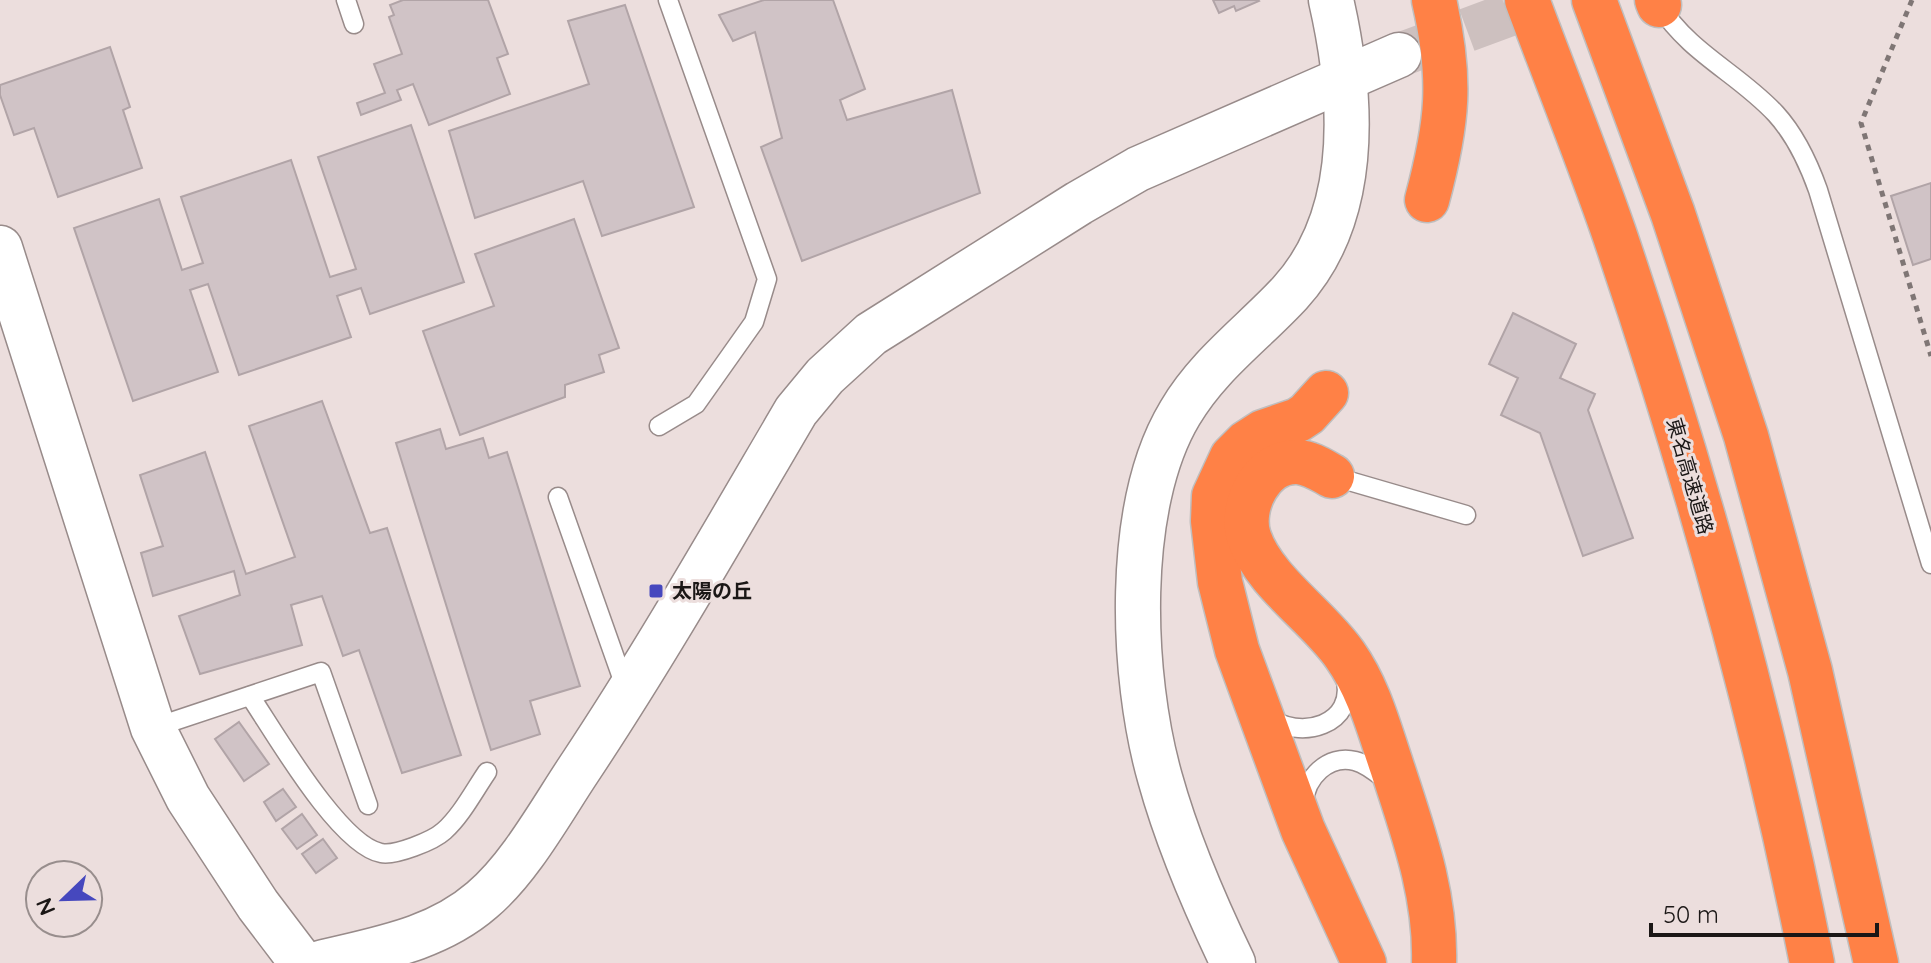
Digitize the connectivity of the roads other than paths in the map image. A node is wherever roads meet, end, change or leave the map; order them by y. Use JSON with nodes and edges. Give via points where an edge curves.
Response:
{"nodes":[{"id":1,"x":346,"y":0,"type":"edge"},
{"id":2,"x":668,"y":0,"type":"edge"},
{"id":3,"x":1331,"y":0,"type":"edge"},
{"id":4,"x":1434,"y":0,"type":"edge"},
{"id":5,"x":1527,"y":0,"type":"edge"},
{"id":6,"x":1594,"y":0,"type":"edge"},
{"id":7,"x":1658,"y":2,"type":"edge"},
{"id":8,"x":354,"y":24,"type":"dead end"},
{"id":9,"x":1399,"y":55,"type":"tunnel mouth"},
{"id":10,"x":1346,"y":76,"type":"junction"},
{"id":11,"x":1427,"y":200,"type":"dead end"},
{"id":12,"x":0,"y":248,"type":"edge"},
{"id":13,"x":1326,"y":393,"type":"dead end"},
{"id":14,"x":659,"y":426,"type":"dead end"},
{"id":15,"x":1332,"y":476,"type":"joint"},
{"id":16,"x":558,"y":497,"type":"dead end"},
{"id":17,"x":1466,"y":515,"type":"dead end"},
{"id":18,"x":1931,"y":564,"type":"edge"},
{"id":19,"x":1336,"y":644,"type":"junction"},
{"id":20,"x":628,"y":695,"type":"junction"},
{"id":21,"x":250,"y":696,"type":"junction"},
{"id":22,"x":1254,"y":699,"type":"junction"},
{"id":23,"x":153,"y":728,"type":"junction"},
{"id":24,"x":487,"y":772,"type":"dead end"},
{"id":25,"x":1400,"y":792,"type":"junction"},
{"id":26,"x":368,"y":805,"type":"dead end"},
{"id":27,"x":1303,"y":830,"type":"junction"},
{"id":28,"x":302,"y":963,"type":"edge"},
{"id":29,"x":320,"y":963,"type":"edge"},
{"id":30,"x":1233,"y":963,"type":"edge"},
{"id":31,"x":1364,"y":963,"type":"edge"},
{"id":32,"x":1434,"y":963,"type":"edge"},
{"id":33,"x":1812,"y":963,"type":"edge"},
{"id":34,"x":1876,"y":963,"type":"edge"}],
"edges":[{"from":1,"to":8,"type":"lane"},
{"from":2,"to":14,"type":"lane","via":[[767,279],[754,322],[696,404]]},
{"from":3,"to":10,"type":"street"},
{"from":4,"to":11,"type":"highway","via":[[1446,58],[1447,107]]},
{"from":5,"to":33,"type":"highway","name":"東名高速道路","via":[[1613,231],[1685,454],[1746,676]]},
{"from":6,"to":34,"type":"highway","via":[[1673,214],[1746,436],[1810,671]]},
{"from":7,"to":18,"type":"lane","via":[[1685,39],[1775,113],[1807,159]]},
{"from":9,"to":10,"type":"street"},
{"from":10,"to":20,"type":"street","via":[[1138,169],[871,334],[796,411]]},
{"from":10,"to":30,"type":"street","via":[[1343,182],[1316,257],[1293,290],[1212,368],[1180,412],[1157,459],[1145,508],[1139,641],[1145,708],[1181,846]]},
{"from":12,"to":23,"type":"street"},
{"from":13,"to":22,"type":"highway","via":[[1298,420],[1246,443],[1232,457],[1214,496],[1220,582]]},
{"from":15,"to":17,"type":"lane"},
{"from":15,"to":19,"type":"highway","via":[[1311,465],[1282,464],[1258,484],[1246,517],[1256,553]]},
{"from":16,"to":20,"type":"lane"},
{"from":19,"to":22,"type":"lane","via":[[1346,702],[1327,723],[1298,730],[1283,726],[1269,719]]},
{"from":19,"to":25,"type":"highway","via":[[1371,702]]},
{"from":20,"to":29,"type":"street","via":[[524,853],[482,900],[429,934]]},
{"from":21,"to":23,"type":"lane"},
{"from":21,"to":24,"type":"lane","via":[[335,821],[356,842],[383,854],[425,843],[444,831]]},
{"from":21,"to":26,"type":"lane","via":[[321,672]]},
{"from":22,"to":27,"type":"highway"},
{"from":23,"to":28,"type":"street","via":[[188,798]]},
{"from":25,"to":27,"type":"lane","via":[[1354,760],[1322,766],[1304,795]]},
{"from":25,"to":32,"type":"highway","via":[[1432,904]]},
{"from":27,"to":31,"type":"highway"}]}
